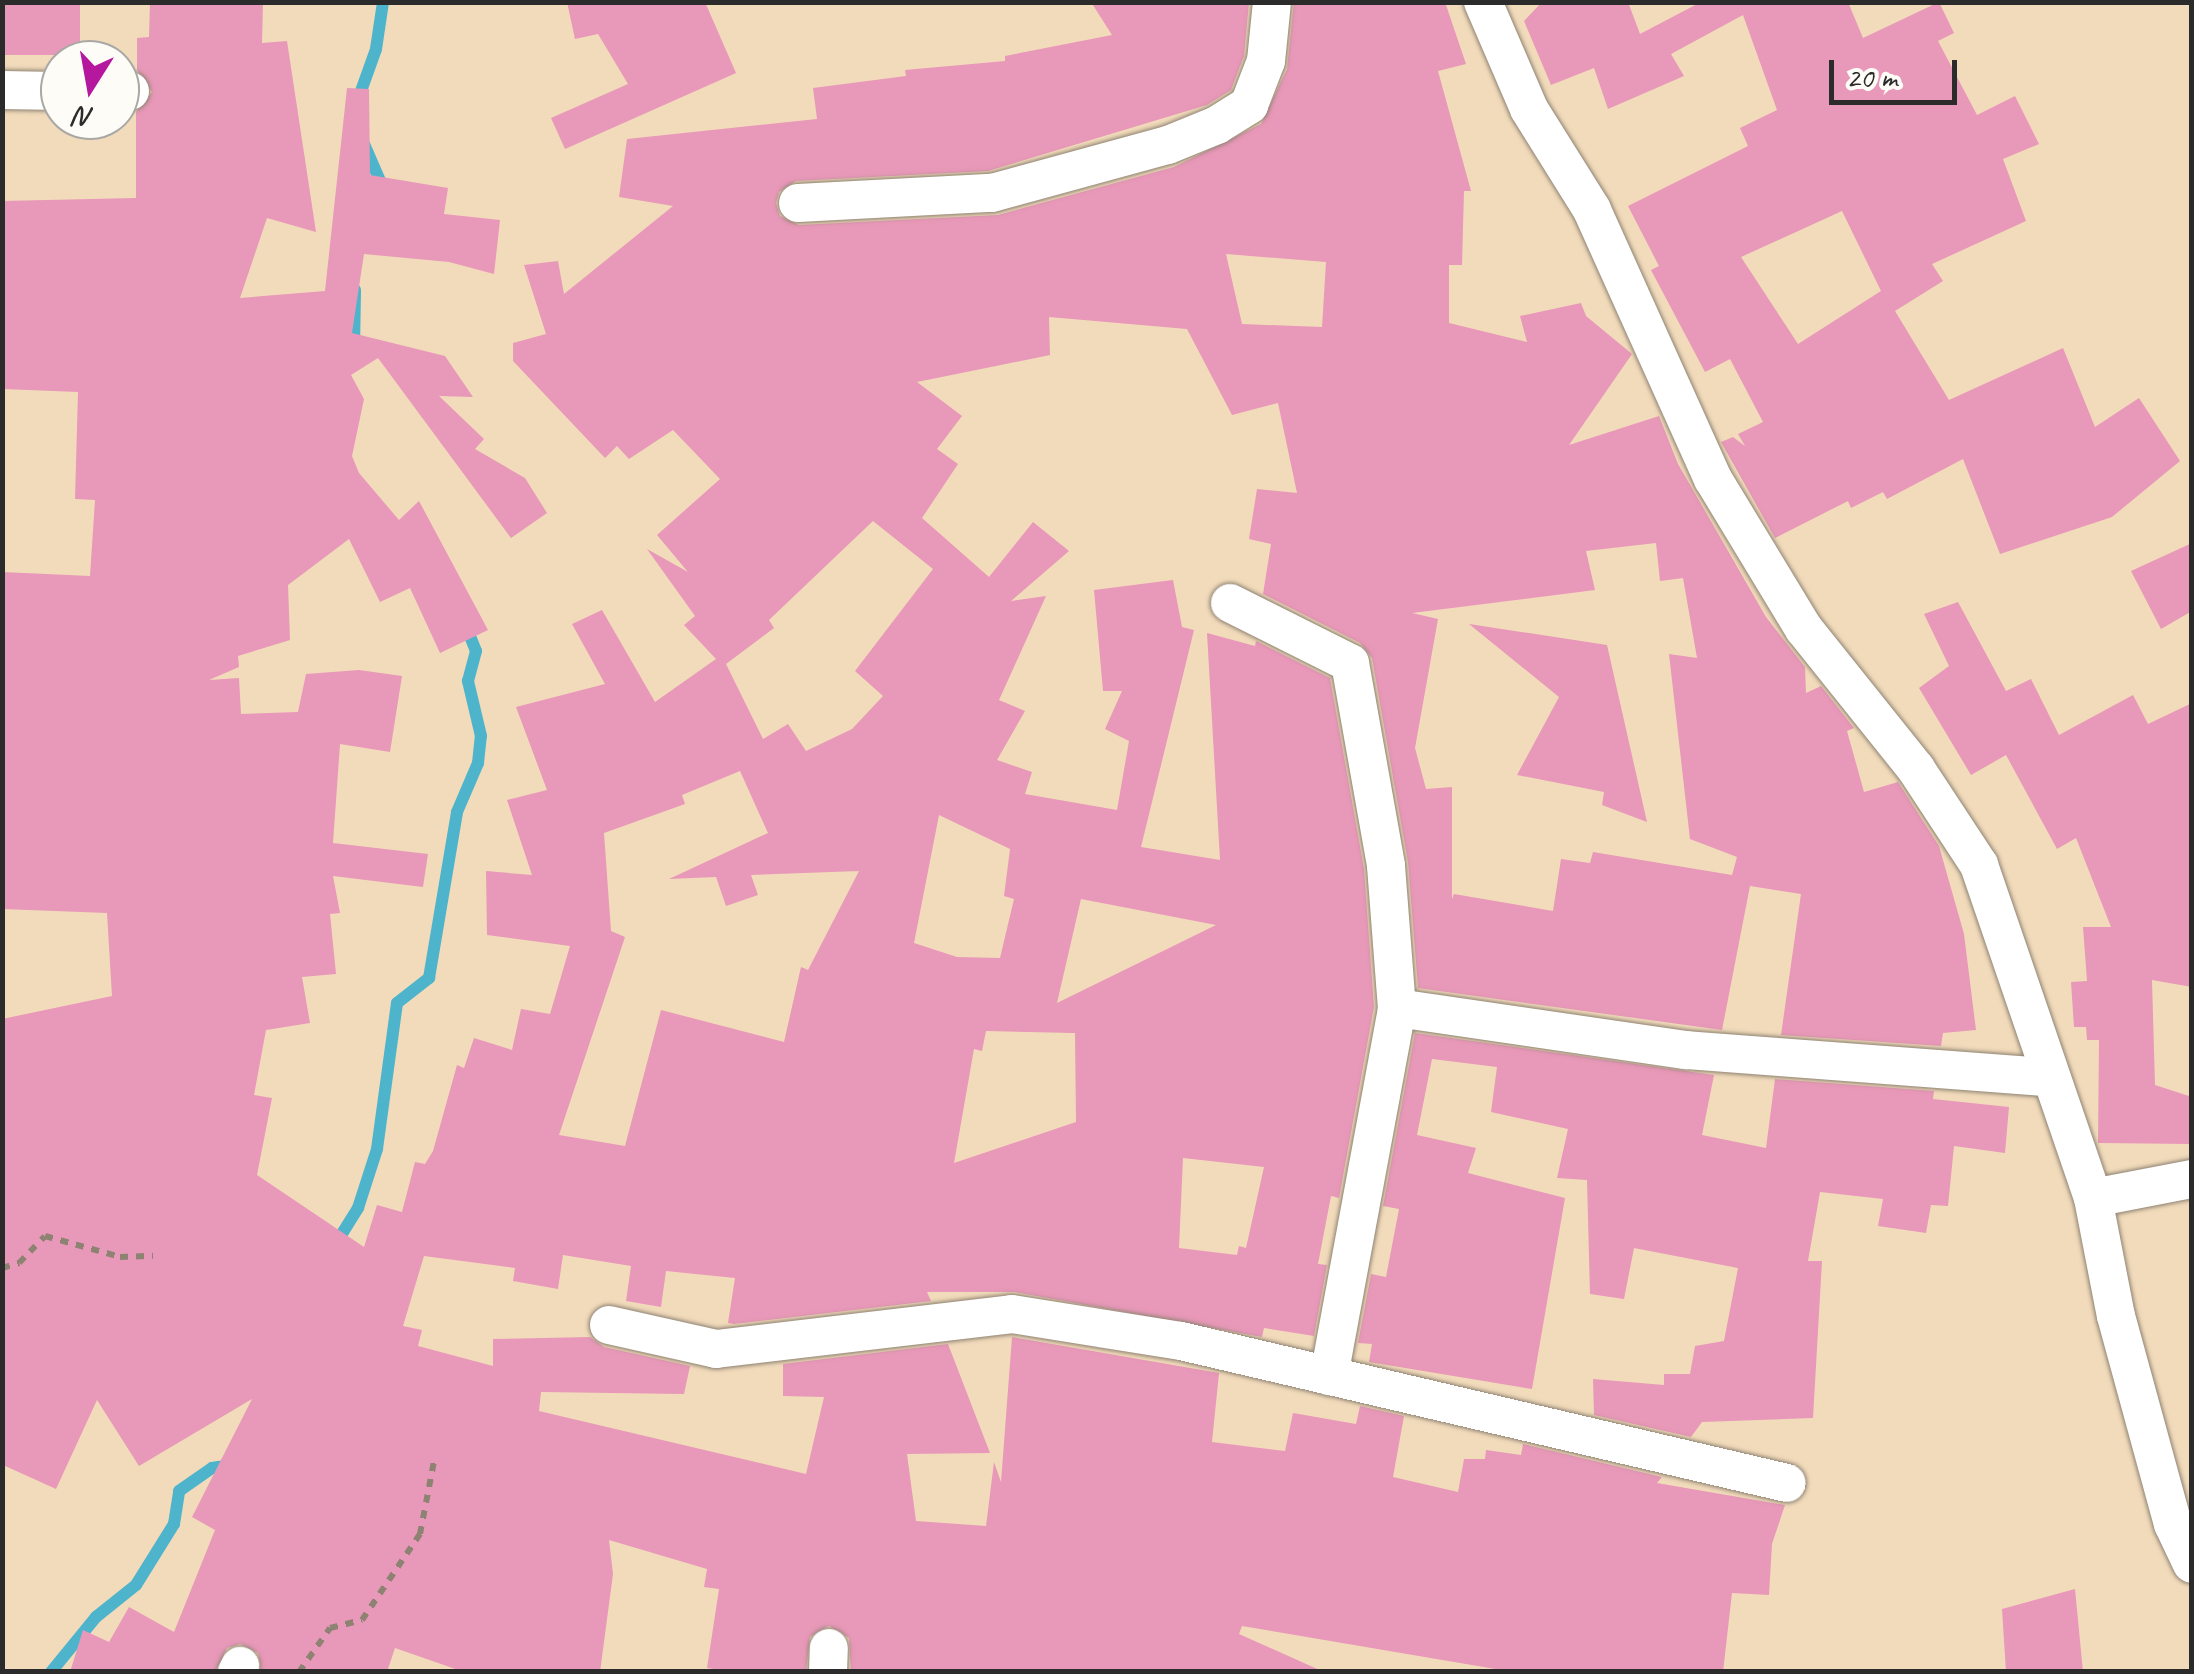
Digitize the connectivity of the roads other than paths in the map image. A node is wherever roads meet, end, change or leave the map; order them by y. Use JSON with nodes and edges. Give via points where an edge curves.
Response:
{"nodes":[{"id":1,"x":1272,"y":2,"type":"edge"},
{"id":2,"x":1483,"y":2,"type":"edge"},
{"id":3,"x":2,"y":90,"type":"edge"},
{"id":4,"x":40,"y":91,"type":"edge"},
{"id":5,"x":798,"y":204,"type":"dead end"},
{"id":6,"x":1230,"y":603,"type":"dead end"},
{"id":7,"x":1397,"y":1008,"type":"junction"},
{"id":8,"x":2050,"y":1077,"type":"junction"},
{"id":9,"x":2192,"y":1179,"type":"edge"},
{"id":10,"x":2093,"y":1198,"type":"junction"},
{"id":11,"x":609,"y":1325,"type":"dead end"},
{"id":12,"x":1329,"y":1376,"type":"junction"},
{"id":13,"x":1787,"y":1483,"type":"dead end"},
{"id":14,"x":2192,"y":1564,"type":"edge"}],
"edges":[{"from":1,"to":5,"type":"street","via":[[1266,61],[1249,105],[1217,126],[992,192]]},
{"from":2,"to":8,"type":"street","via":[[1528,109],[1592,210],[1713,478],[1804,628],[1916,769],[1978,865],[2017,962]]},
{"from":3,"to":4,"type":"street"},
{"from":6,"to":7,"type":"street","via":[[1350,662],[1386,866]]},
{"from":7,"to":8,"type":"street","via":[[1686,1050]]},
{"from":7,"to":12,"type":"street"},
{"from":8,"to":10,"type":"street"},
{"from":9,"to":10,"type":"street"},
{"from":10,"to":14,"type":"street","via":[[2116,1316],[2173,1524]]},
{"from":11,"to":12,"type":"street","via":[[716,1349],[819,1342],[1012,1314],[1181,1341]]},
{"from":12,"to":13,"type":"street"}]}
